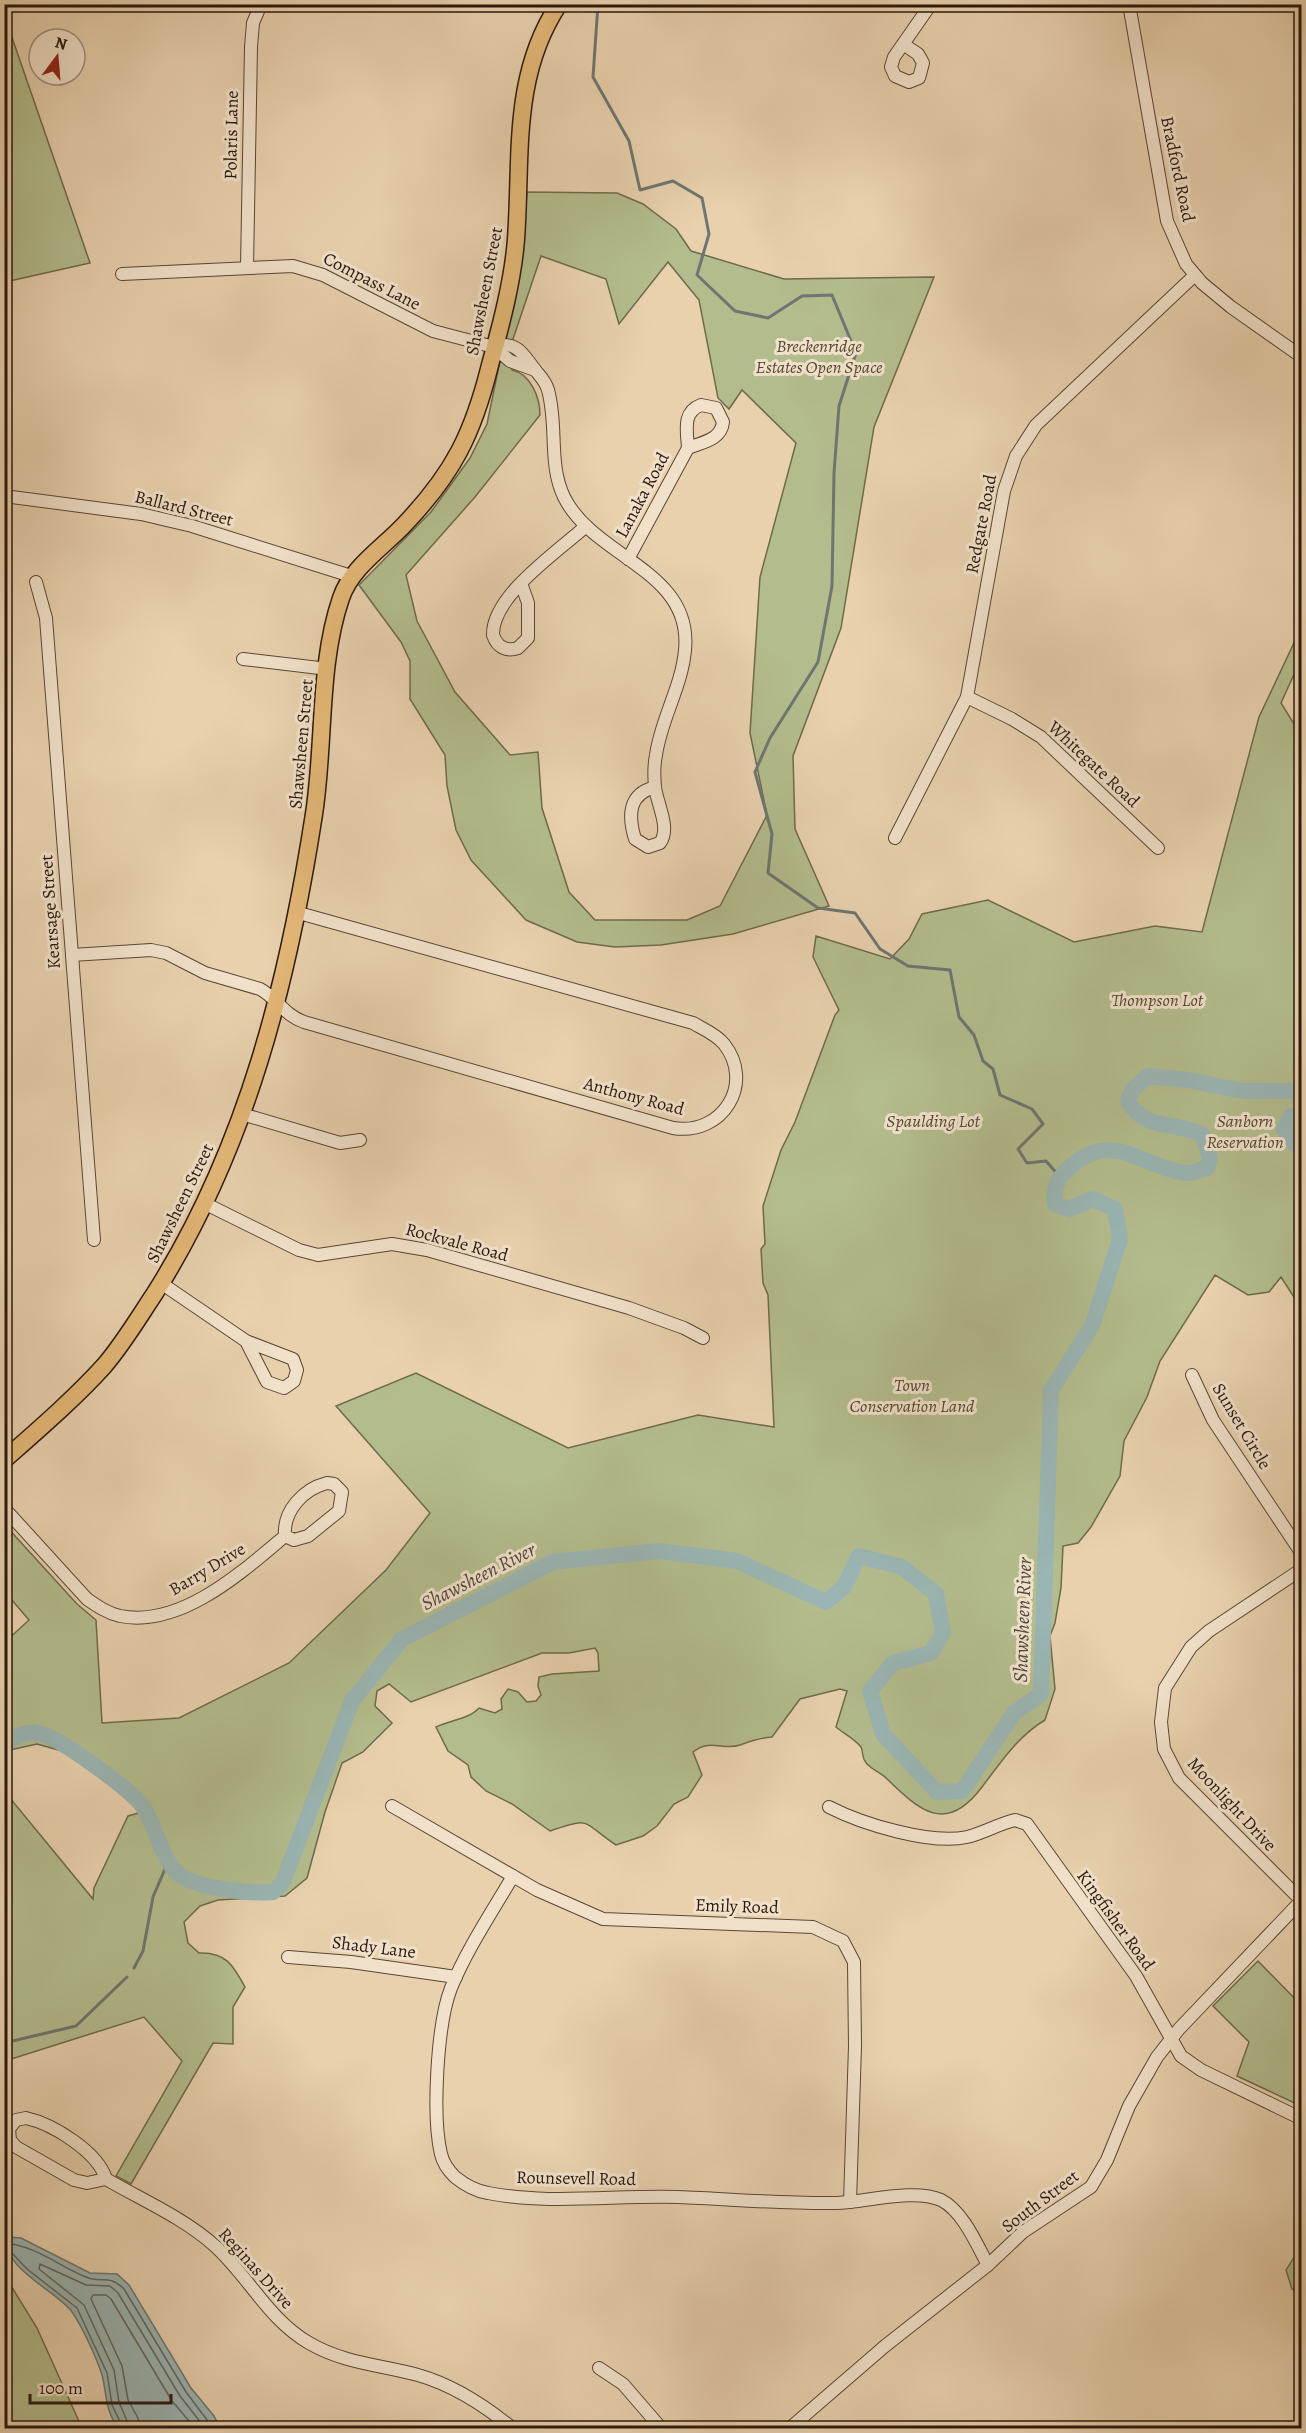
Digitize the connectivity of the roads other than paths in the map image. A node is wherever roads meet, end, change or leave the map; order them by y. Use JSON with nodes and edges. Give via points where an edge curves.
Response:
{"nodes":[{"id":1,"x":261,"y":4,"type":"edge"},
{"id":2,"x":559,"y":4,"type":"edge"},
{"id":3,"x":931,"y":4,"type":"edge"},
{"id":4,"x":1129,"y":4,"type":"edge"},
{"id":5,"x":903,"y":44,"type":"dead end"},
{"id":6,"x":247,"y":267,"type":"junction"},
{"id":7,"x":122,"y":274,"type":"dead end"},
{"id":8,"x":1195,"y":275,"type":"junction"},
{"id":9,"x":494,"y":347,"type":"junction"},
{"id":10,"x":1302,"y":357,"type":"edge"},
{"id":11,"x":688,"y":448,"type":"dead end"},
{"id":12,"x":4,"y":496,"type":"edge"},
{"id":13,"x":585,"y":526,"type":"junction"},
{"id":14,"x":628,"y":559,"type":"junction"},
{"id":15,"x":351,"y":576,"type":"junction"},
{"id":16,"x":36,"y":582,"type":"dead end"},
{"id":17,"x":521,"y":584,"type":"junction"},
{"id":18,"x":243,"y":659,"type":"dead end"},
{"id":19,"x":328,"y":669,"type":"junction"},
{"id":20,"x":967,"y":697,"type":"junction"},
{"id":21,"x":655,"y":787,"type":"junction"},
{"id":22,"x":895,"y":838,"type":"dead end"},
{"id":23,"x":1158,"y":848,"type":"dead end"},
{"id":24,"x":299,"y":913,"type":"junction"},
{"id":25,"x":72,"y":956,"type":"junction"},
{"id":26,"x":277,"y":1005,"type":"junction"},
{"id":27,"x":242,"y":1114,"type":"junction"},
{"id":28,"x":360,"y":1140,"type":"dead end"},
{"id":29,"x":204,"y":1203,"type":"junction"},
{"id":30,"x":94,"y":1240,"type":"dead end"},
{"id":31,"x":161,"y":1283,"type":"junction"},
{"id":32,"x":704,"y":1338,"type":"dead end"},
{"id":33,"x":246,"y":1341,"type":"dead end"},
{"id":34,"x":1192,"y":1375,"type":"dead end"},
{"id":35,"x":4,"y":1460,"type":"edge"},
{"id":36,"x":4,"y":1508,"type":"edge"},
{"id":37,"x":285,"y":1536,"type":"junction"},
{"id":38,"x":1302,"y":1554,"type":"edge"},
{"id":39,"x":1302,"y":1569,"type":"edge"},
{"id":40,"x":392,"y":1806,"type":"dead end"},
{"id":41,"x":829,"y":1807,"type":"dead end"},
{"id":42,"x":513,"y":1876,"type":"junction"},
{"id":43,"x":1301,"y":1900,"type":"edge"},
{"id":44,"x":288,"y":1958,"type":"dead end"},
{"id":45,"x":456,"y":1977,"type":"junction"},
{"id":46,"x":1170,"y":2040,"type":"junction"},
{"id":47,"x":1302,"y":2119,"type":"edge"},
{"id":48,"x":106,"y":2179,"type":"junction"},
{"id":49,"x":850,"y":2202,"type":"junction"},
{"id":50,"x":988,"y":2265,"type":"junction"},
{"id":51,"x":599,"y":2368,"type":"dead end"},
{"id":52,"x":512,"y":2428,"type":"edge"},
{"id":53,"x":661,"y":2428,"type":"edge"},
{"id":54,"x":790,"y":2428,"type":"edge"}],
"edges":[{"from":1,"to":6,"type":"street","name":"Polaris Lane","via":[[251,37]]},
{"from":2,"to":9,"type":"main road","name":"Shawsheen Street","via":[[534,52],[523,98],[515,245]]},
{"from":3,"to":5,"type":"street"},
{"from":4,"to":8,"type":"street","name":"Bradford Road","via":[[1167,221]]},
{"from":6,"to":7,"type":"street","name":"Compass Lane"},
{"from":6,"to":9,"type":"street","name":"Compass Lane","via":[[309,269],[433,331]]},
{"from":8,"to":10,"type":"street","name":"Bradford Road","via":[[1231,307]]},
{"from":8,"to":20,"type":"street","name":"Redgate Road","via":[[1036,425],[1016,456],[1004,490]]},
{"from":9,"to":13,"type":"street","name":"Compass Lane","via":[[514,346],[528,357],[548,391],[558,480],[568,505]]},
{"from":9,"to":15,"type":"main road","name":"Shawsheen Street","via":[[474,423],[451,469],[405,524]]},
{"from":11,"to":14,"type":"street","name":"Lanaka Road"},
{"from":12,"to":15,"type":"street","name":"Ballard Street","via":[[141,514]]},
{"from":13,"to":14,"type":"street"},
{"from":13,"to":17,"type":"street"},
{"from":14,"to":21,"type":"street","via":[[665,588],[680,612],[685,631],[684,660],[658,743]]},
{"from":15,"to":19,"type":"main road","name":"Shawsheen Street","via":[[339,602]]},
{"from":16,"to":25,"type":"street","name":"Kearsage Street","via":[[46,618]]},
{"from":17,"to":17,"type":"street","via":[[504,599],[495,620],[494,639],[507,650],[518,648],[528,638],[528,603]]},
{"from":18,"to":19,"type":"street"},
{"from":19,"to":24,"type":"main road","name":"Shawsheen Street","via":[[320,772]]},
{"from":20,"to":22,"type":"street","name":"Redgate Road"},
{"from":20,"to":23,"type":"street","name":"Whitegate Road","via":[[1041,737]]},
{"from":21,"to":21,"type":"street","via":[[664,835],[657,845],[645,847],[635,839],[630,809],[642,792]]},
{"from":24,"to":26,"type":"main road","name":"Shawsheen Street"},
{"from":24,"to":26,"type":"street","name":"Anthony Road","via":[[693,1023],[723,1043],[733,1062],[736,1081],[719,1118],[705,1127],[684,1129],[304,1022],[292,1018]]},
{"from":25,"to":26,"type":"street","name":"Anthony Road","via":[[158,951],[205,973],[260,989]]},
{"from":25,"to":30,"type":"street","name":"Kearsage Street"},
{"from":26,"to":27,"type":"main road","name":"Shawsheen Street"},
{"from":27,"to":28,"type":"street","via":[[340,1143]]},
{"from":27,"to":29,"type":"main road","name":"Shawsheen Street"},
{"from":29,"to":31,"type":"main road","name":"Shawsheen Street"},
{"from":29,"to":32,"type":"street","name":"Rockvale Road","via":[[299,1250],[318,1255],[392,1244],[427,1250],[629,1308]]},
{"from":31,"to":33,"type":"street"},
{"from":31,"to":35,"type":"main road","name":"Shawsheen Street","via":[[105,1364]]},
{"from":34,"to":38,"type":"street","name":"Sunset Circle","via":[[1213,1420]]},
{"from":36,"to":37,"type":"street","name":"Barry Drive","via":[[87,1599],[119,1616],[148,1617],[199,1599],[254,1563]]},
{"from":37,"to":37,"type":"street","via":[[294,1540],[308,1536],[327,1523],[339,1511],[339,1487],[327,1483],[316,1486],[301,1499],[285,1517]]},
{"from":39,"to":43,"type":"street","name":"Moonlight Drive","via":[[1191,1647],[1165,1688],[1161,1722],[1164,1749],[1179,1778]]},
{"from":40,"to":42,"type":"street","name":"Emily Road"},
{"from":41,"to":46,"type":"street","name":"Kingfisher Road","via":[[885,1828],[951,1838],[965,1838],[1015,1820],[1027,1824],[1136,1976]]},
{"from":42,"to":45,"type":"street","name":"Rounsevell Road"},
{"from":42,"to":49,"type":"street","name":"Emily Road","via":[[603,1919],[813,1927],[843,1941],[854,1962]]},
{"from":43,"to":46,"type":"street","name":"South Street"},
{"from":44,"to":45,"type":"street","name":"Shady Lane","via":[[351,1962]]},
{"from":45,"to":49,"type":"street","name":"Rounsevell Road","via":[[443,2025],[439,2133],[446,2167],[466,2185],[489,2193],[552,2197]]},
{"from":46,"to":47,"type":"street","name":"Kingfisher Road","via":[[1181,2056],[1201,2070]]},
{"from":46,"to":50,"type":"street","name":"South Street","via":[[1145,2075],[1091,2187],[1023,2232]]},
{"from":48,"to":48,"type":"street","via":[[82,2182],[25,2152],[11,2142],[11,2126],[26,2118],[61,2134],[93,2156]]},
{"from":48,"to":52,"type":"street","name":"Reginas Drive","via":[[209,2241],[274,2317],[307,2342],[341,2358],[440,2383],[483,2406]]},
{"from":49,"to":50,"type":"street","name":"Rounsevell Road","via":[[910,2196],[941,2200],[950,2206]]},
{"from":50,"to":54,"type":"street","name":"South Street"},
{"from":51,"to":53,"type":"street","via":[[623,2384]]}]}
